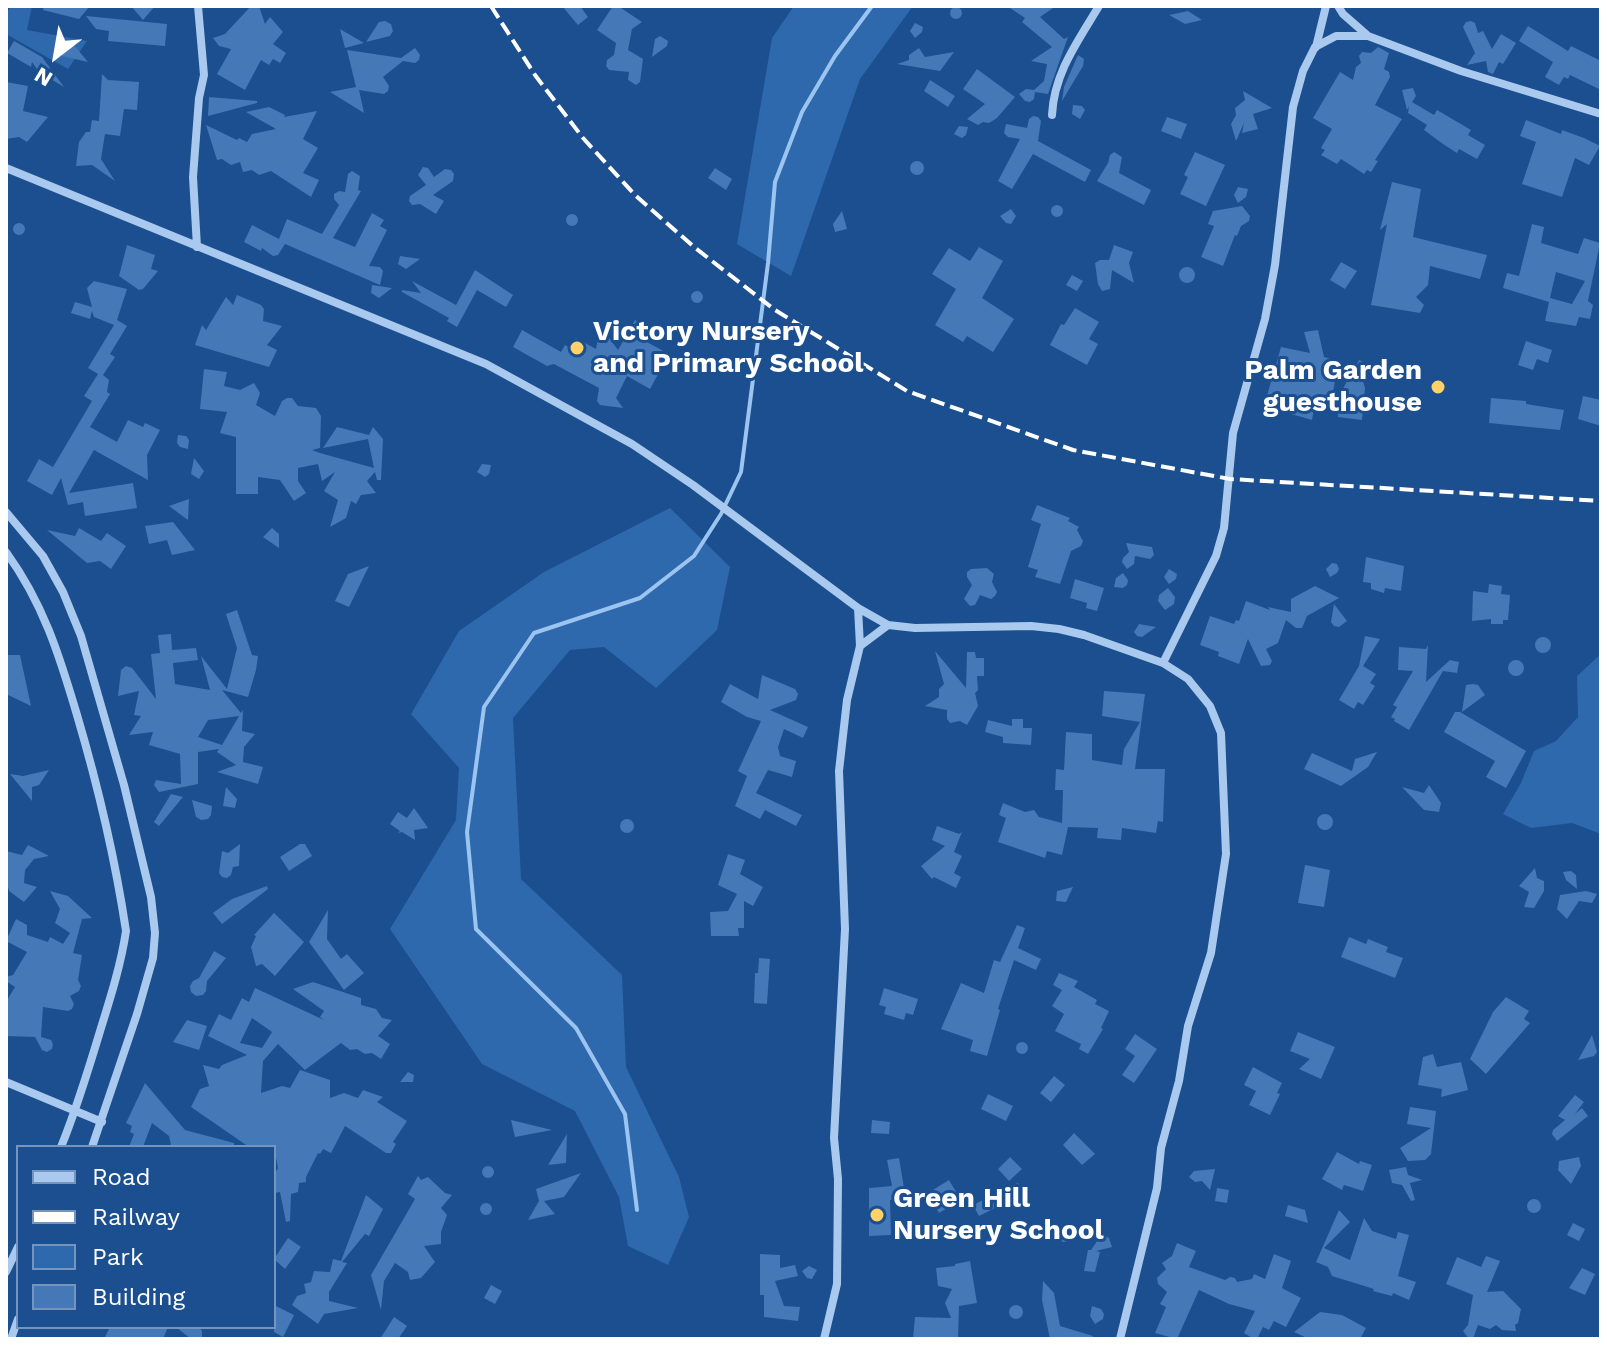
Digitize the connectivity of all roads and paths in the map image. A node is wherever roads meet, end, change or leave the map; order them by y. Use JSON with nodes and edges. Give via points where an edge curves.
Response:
{"nodes":[{"id":1,"x":198,"y":6,"type":"edge"},
{"id":2,"x":1099,"y":6,"type":"edge"},
{"id":3,"x":1326,"y":6,"type":"edge"},
{"id":4,"x":1338,"y":6,"type":"edge"},
{"id":5,"x":1368,"y":36,"type":"junction"},
{"id":6,"x":1315,"y":47,"type":"junction"},
{"id":7,"x":1601,"y":114,"type":"edge"},
{"id":8,"x":1052,"y":115,"type":"dead end"},
{"id":9,"x":6,"y":168,"type":"edge"},
{"id":10,"x":197,"y":247,"type":"junction"},
{"id":11,"x":6,"y":512,"type":"edge"},
{"id":12,"x":6,"y":552,"type":"edge"},
{"id":13,"x":858,"y":608,"type":"junction"},
{"id":14,"x":888,"y":625,"type":"junction"},
{"id":15,"x":860,"y":646,"type":"junction"},
{"id":16,"x":1163,"y":663,"type":"junction"},
{"id":17,"x":6,"y":1082,"type":"edge"},
{"id":18,"x":76,"y":1111,"type":"junction"},
{"id":19,"x":102,"y":1122,"type":"junction"},
{"id":20,"x":62,"y":1145,"type":"edge"},
{"id":21,"x":93,"y":1145,"type":"edge"},
{"id":22,"x":16,"y":1251,"type":"edge"},
{"id":23,"x":6,"y":1272,"type":"edge"},
{"id":24,"x":824,"y":1339,"type":"edge"},
{"id":25,"x":1120,"y":1339,"type":"edge"}],
"edges":[{"from":1,"to":10,"type":"street","via":[[204,75],[193,177]]},
{"from":2,"to":8,"type":"street","via":[[1054,87]]},
{"from":3,"to":6,"type":"street"},
{"from":4,"to":5,"type":"street"},
{"from":5,"to":6,"type":"street","via":[[1336,36]]},
{"from":5,"to":7,"type":"street","via":[[1474,76]]},
{"from":6,"to":16,"type":"street","via":[[1293,107],[1275,265],[1233,433],[1224,528],[1216,556]]},
{"from":9,"to":10,"type":"street"},
{"from":10,"to":13,"type":"street","via":[[486,364],[584,417],[693,485]]},
{"from":11,"to":19,"type":"street","via":[[43,556],[81,636],[151,897],[153,958]]},
{"from":12,"to":18,"type":"street","via":[[39,604],[59,655],[92,770],[126,931]]},
{"from":13,"to":14,"type":"street"},
{"from":13,"to":15,"type":"street"},
{"from":14,"to":15,"type":"street"},
{"from":14,"to":16,"type":"street","via":[[1059,629]]},
{"from":15,"to":24,"type":"street","via":[[839,771],[845,929],[834,1138],[837,1284]]},
{"from":16,"to":25,"type":"street","via":[[1188,679],[1210,706],[1221,733],[1226,854],[1211,953],[1188,1026],[1154,1202]]},
{"from":17,"to":18,"type":"street"},
{"from":18,"to":19,"type":"street"},
{"from":18,"to":20,"type":"street"},
{"from":19,"to":21,"type":"street"},
{"from":22,"to":23,"type":"street"}]}
